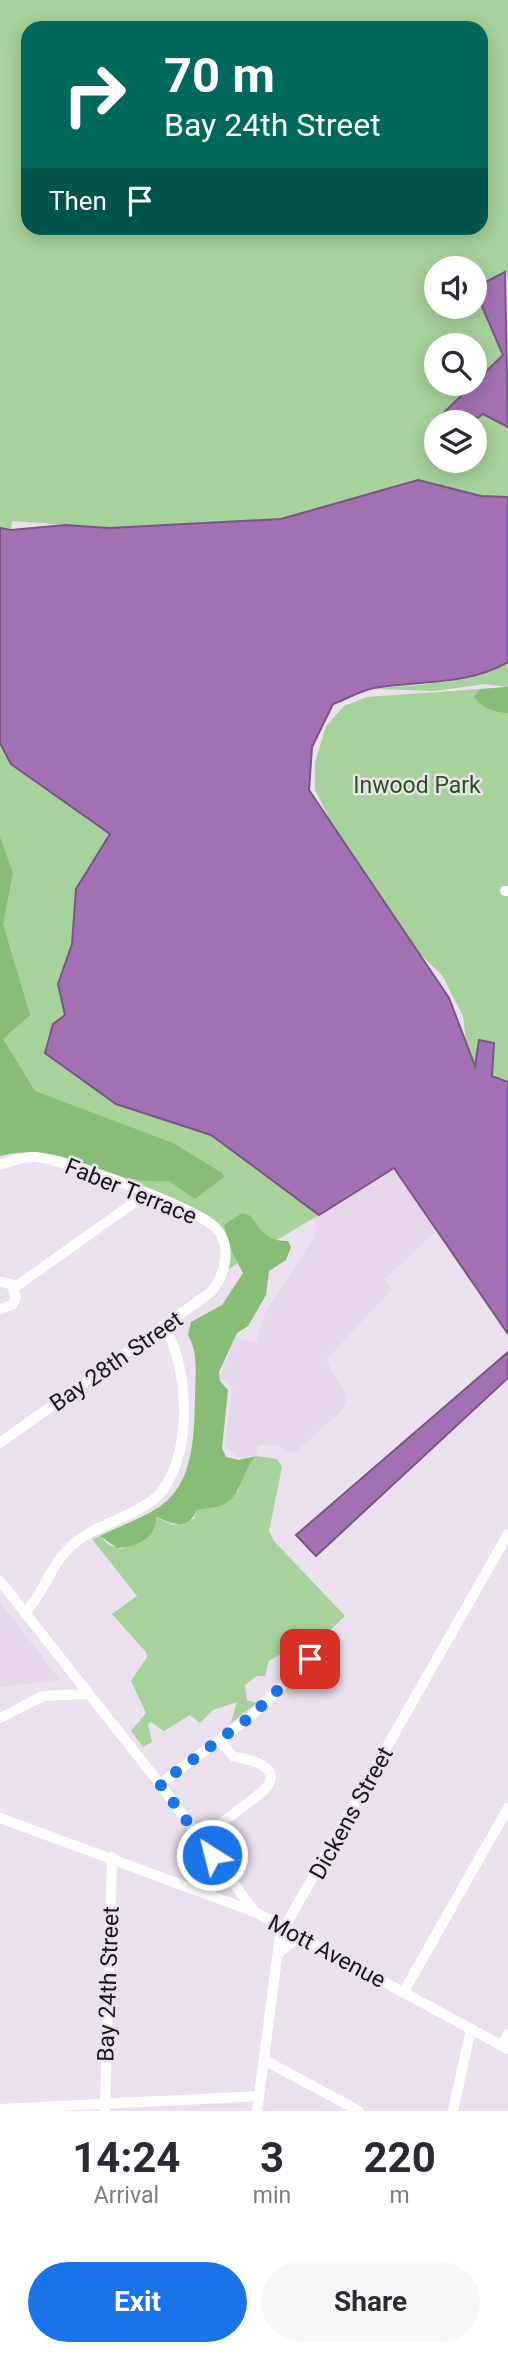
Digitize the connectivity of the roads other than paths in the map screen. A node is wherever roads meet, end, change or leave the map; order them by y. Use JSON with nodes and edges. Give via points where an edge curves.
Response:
{"nodes":[{"id":1,"x":0,"y":1165,"type":"edge"},
{"id":2,"x":146,"y":1194,"type":"junction"},
{"id":3,"x":224,"y":1271,"type":"joint"},
{"id":4,"x":0,"y":1282,"type":"edge"},
{"id":5,"x":14,"y":1288,"type":"junction"},
{"id":6,"x":0,"y":1309,"type":"edge"},
{"id":7,"x":165,"y":1328,"type":"junction"},
{"id":8,"x":0,"y":1443,"type":"edge"},
{"id":9,"x":508,"y":1534,"type":"edge"},
{"id":10,"x":0,"y":1581,"type":"edge"},
{"id":11,"x":25,"y":1613,"type":"junction"},
{"id":12,"x":310,"y":1659,"type":"dead end"},
{"id":13,"x":86,"y":1694,"type":"junction"},
{"id":14,"x":0,"y":1718,"type":"edge"},
{"id":15,"x":219,"y":1740,"type":"junction"},
{"id":16,"x":160,"y":1784,"type":"junction"},
{"id":17,"x":508,"y":1808,"type":"edge"},
{"id":18,"x":0,"y":1818,"type":"edge"},
{"id":19,"x":201,"y":1839,"type":"junction"},
{"id":20,"x":112,"y":1857,"type":"junction"},
{"id":21,"x":236,"y":1888,"type":"junction"},
{"id":22,"x":215,"y":1898,"type":"junction"},
{"id":23,"x":255,"y":1912,"type":"junction"},
{"id":24,"x":285,"y":1928,"type":"junction"},
{"id":25,"x":299,"y":1936,"type":"junction"},
{"id":26,"x":279,"y":1953,"type":"junction"},
{"id":27,"x":404,"y":1993,"type":"junction"},
{"id":28,"x":471,"y":2029,"type":"junction"},
{"id":29,"x":508,"y":2034,"type":"edge"},
{"id":30,"x":505,"y":2047,"type":"edge"},
{"id":31,"x":264,"y":2060,"type":"junction"},
{"id":32,"x":259,"y":2096,"type":"junction"},
{"id":33,"x":105,"y":2107,"type":"edge"},
{"id":34,"x":0,"y":2109,"type":"edge"},
{"id":35,"x":257,"y":2111,"type":"edge"},
{"id":36,"x":359,"y":2111,"type":"edge"},
{"id":37,"x":453,"y":2111,"type":"edge"}],
"edges":[{"from":1,"to":2,"type":"street","name":"Faber Terrace","via":[[28,1157],[57,1160]]},
{"from":2,"to":3,"type":"street","name":"Faber Terrace","via":[[216,1228],[225,1251]]},
{"from":2,"to":5,"type":"street"},
{"from":3,"to":7,"type":"street","name":"Bay 28th Street","via":[[211,1292]]},
{"from":4,"to":5,"type":"street"},
{"from":5,"to":6,"type":"street","via":[[15,1301]]},
{"from":7,"to":8,"type":"street","name":"Bay 28th Street"},
{"from":7,"to":11,"type":"street","via":[[178,1353],[184,1394],[171,1476],[154,1499],[73,1544]]},
{"from":9,"to":24,"type":"street","name":"Dickens Street"},
{"from":10,"to":11,"type":"street","name":"Mott Avenue"},
{"from":11,"to":13,"type":"street","name":"Mott Avenue"},
{"from":12,"to":15,"type":"street"},
{"from":13,"to":14,"type":"street","via":[[43,1696]]},
{"from":13,"to":16,"type":"street","name":"Mott Avenue"},
{"from":15,"to":16,"type":"street"},
{"from":15,"to":19,"type":"street","via":[[234,1757],[262,1764],[270,1782]]},
{"from":16,"to":19,"type":"street","name":"Mott Avenue"},
{"from":17,"to":27,"type":"street"},
{"from":18,"to":20,"type":"street"},
{"from":19,"to":21,"type":"street","name":"Mott Avenue"},
{"from":20,"to":22,"type":"street"},
{"from":20,"to":33,"type":"street","name":"Bay 24th Street"},
{"from":21,"to":22,"type":"street","via":[[232,1896]]},
{"from":21,"to":23,"type":"street","name":"Mott Avenue"},
{"from":22,"to":23,"type":"street"},
{"from":23,"to":24,"type":"street","name":"Mott Avenue"},
{"from":24,"to":25,"type":"street","name":"Mott Avenue"},
{"from":24,"to":26,"type":"street","name":"Dickens Street"},
{"from":25,"to":26,"type":"street"},
{"from":25,"to":27,"type":"street","name":"Mott Avenue"},
{"from":26,"to":31,"type":"street","name":"Dickens Street"},
{"from":27,"to":28,"type":"street","name":"Mott Avenue"},
{"from":28,"to":30,"type":"street","name":"Mott Avenue"},
{"from":28,"to":37,"type":"street"},
{"from":29,"to":30,"type":"street"},
{"from":31,"to":32,"type":"street","name":"Dickens Street"},
{"from":31,"to":36,"type":"street"},
{"from":32,"to":33,"type":"street"},
{"from":32,"to":35,"type":"street","name":"Dickens Street"},
{"from":33,"to":34,"type":"street"}]}
